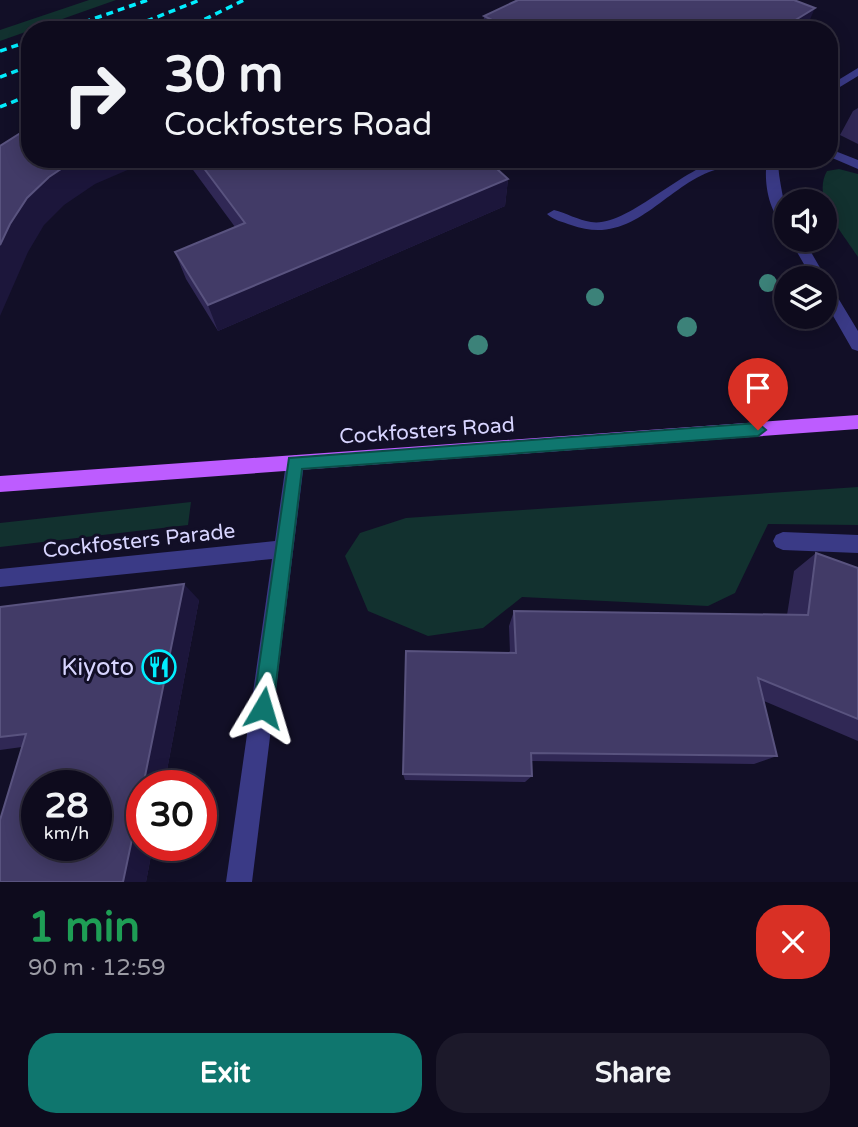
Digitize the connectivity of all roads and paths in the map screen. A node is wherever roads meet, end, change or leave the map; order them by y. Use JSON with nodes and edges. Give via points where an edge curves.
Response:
{"nodes":[{"id":1,"x":858,"y":71,"type":"edge"},
{"id":2,"x":838,"y":85,"type":"edge"},
{"id":3,"x":838,"y":156,"type":"edge"},
{"id":4,"x":858,"y":165,"type":"edge"},
{"id":5,"x":710,"y":168,"type":"edge"},
{"id":6,"x":772,"y":168,"type":"edge"},
{"id":7,"x":774,"y":192,"type":"edge"},
{"id":8,"x":554,"y":214,"type":"dead end"},
{"id":9,"x":837,"y":309,"type":"edge"},
{"id":10,"x":858,"y":345,"type":"edge"},
{"id":11,"x":858,"y":422,"type":"edge"},
{"id":12,"x":295,"y":463,"type":"junction"},
{"id":13,"x":0,"y":484,"type":"edge"},
{"id":14,"x":783,"y":541,"type":"dead end"},
{"id":15,"x":858,"y":544,"type":"edge"},
{"id":16,"x":282,"y":549,"type":"junction"},
{"id":17,"x":0,"y":578,"type":"edge"},
{"id":18,"x":239,"y":882,"type":"edge"}],
"edges":[{"from":1,"to":2,"type":"street"},
{"from":3,"to":4,"type":"street"},
{"from":5,"to":8,"type":"street","via":[[610,226],[590,227]]},
{"from":6,"to":7,"type":"street"},
{"from":9,"to":10,"type":"street"},
{"from":11,"to":12,"type":"main road","name":"Cockfosters Road"},
{"from":12,"to":13,"type":"main road","name":"Cockfosters Road"},
{"from":12,"to":16,"type":"street"},
{"from":14,"to":15,"type":"street"},
{"from":16,"to":17,"type":"street","name":"Cockfosters Parade"},
{"from":16,"to":18,"type":"street"}]}
